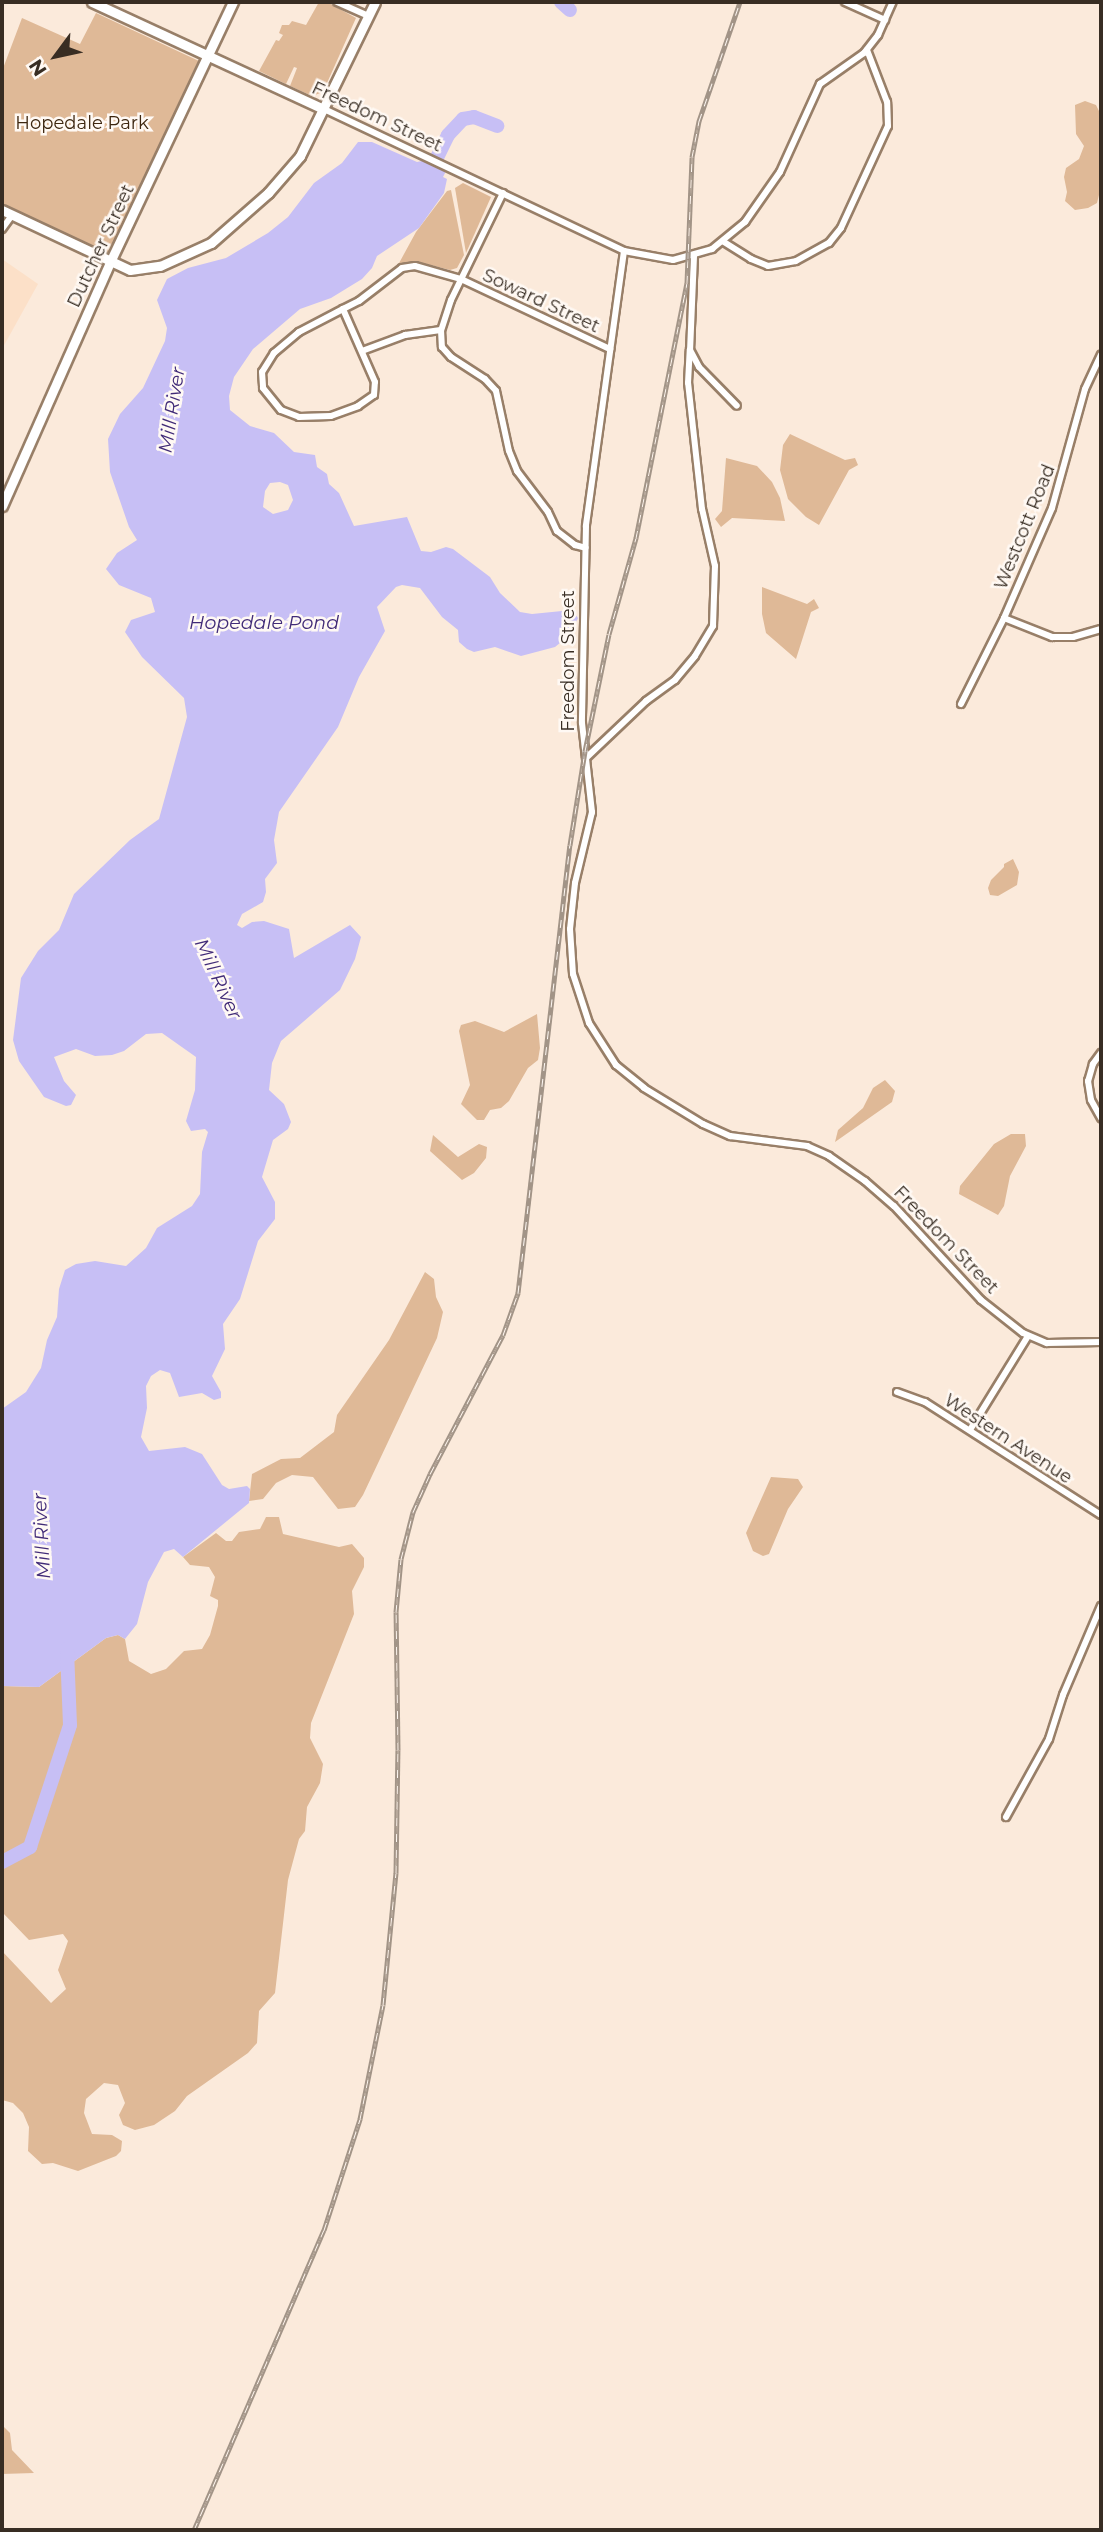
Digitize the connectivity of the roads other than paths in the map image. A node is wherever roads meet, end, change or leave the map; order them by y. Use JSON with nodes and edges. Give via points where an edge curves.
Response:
{"nodes":[{"id":1,"x":92,"y":2,"type":"edge"},
{"id":2,"x":233,"y":2,"type":"edge"},
{"id":3,"x":337,"y":2,"type":"edge"},
{"id":4,"x":375,"y":2,"type":"edge"},
{"id":5,"x":845,"y":2,"type":"edge"},
{"id":6,"x":893,"y":2,"type":"edge"},
{"id":7,"x":109,"y":5,"type":"edge"},
{"id":8,"x":368,"y":16,"type":"junction"},
{"id":9,"x":885,"y":20,"type":"junction"},
{"id":10,"x":867,"y":50,"type":"junction"},
{"id":11,"x":208,"y":55,"type":"junction"},
{"id":12,"x":324,"y":109,"type":"junction"},
{"id":13,"x":503,"y":194,"type":"junction"},
{"id":14,"x":2,"y":210,"type":"edge"},
{"id":15,"x":12,"y":215,"type":"junction"},
{"id":16,"x":2,"y":229,"type":"edge"},
{"id":17,"x":724,"y":242,"type":"junction"},
{"id":18,"x":624,"y":251,"type":"junction"},
{"id":19,"x":694,"y":256,"type":"junction"},
{"id":20,"x":110,"y":261,"type":"junction"},
{"id":21,"x":461,"y":279,"type":"junction"},
{"id":22,"x":343,"y":309,"type":"junction"},
{"id":23,"x":440,"y":330,"type":"junction"},
{"id":24,"x":610,"y":349,"type":"junction"},
{"id":25,"x":690,"y":350,"type":"junction"},
{"id":26,"x":362,"y":351,"type":"junction"},
{"id":27,"x":1101,"y":355,"type":"edge"},
{"id":28,"x":737,"y":406,"type":"dead end"},
{"id":29,"x":3,"y":500,"type":"edge"},
{"id":30,"x":586,"y":548,"type":"junction"},
{"id":31,"x":1004,"y":618,"type":"junction"},
{"id":32,"x":1101,"y":629,"type":"edge"},
{"id":33,"x":961,"y":705,"type":"dead end"},
{"id":34,"x":586,"y":758,"type":"junction"},
{"id":35,"x":1101,"y":1053,"type":"edge"},
{"id":36,"x":1101,"y":1118,"type":"edge"},
{"id":37,"x":1028,"y":1336,"type":"junction"},
{"id":38,"x":1101,"y":1342,"type":"edge"},
{"id":39,"x":897,"y":1392,"type":"dead end"},
{"id":40,"x":970,"y":1430,"type":"junction"},
{"id":41,"x":1101,"y":1515,"type":"edge"},
{"id":42,"x":1101,"y":1606,"type":"edge"},
{"id":43,"x":1006,"y":1817,"type":"dead end"}],
"edges":[{"from":1,"to":7,"type":"street","name":"Freedom Street"},
{"from":2,"to":11,"type":"street","name":"Dutcher Street"},
{"from":3,"to":8,"type":"street"},
{"from":4,"to":8,"type":"street"},
{"from":5,"to":9,"type":"street"},
{"from":6,"to":9,"type":"street"},
{"from":7,"to":11,"type":"street","name":"Freedom Street"},
{"from":8,"to":12,"type":"street"},
{"from":9,"to":10,"type":"street"},
{"from":10,"to":17,"type":"street","via":[[820,84],[780,172],[745,222]]},
{"from":10,"to":17,"type":"street","via":[[887,102],[888,126],[830,243],[796,261],[768,265]]},
{"from":11,"to":12,"type":"street","name":"Freedom Street"},
{"from":11,"to":20,"type":"street","name":"Dutcher Street"},
{"from":12,"to":13,"type":"street","name":"Freedom Street"},
{"from":12,"to":20,"type":"street","via":[[291,168],[221,236],[145,270],[130,270]]},
{"from":13,"to":18,"type":"street","name":"Freedom Street"},
{"from":13,"to":21,"type":"street"},
{"from":14,"to":15,"type":"street"},
{"from":15,"to":16,"type":"street"},
{"from":15,"to":20,"type":"street"},
{"from":17,"to":19,"type":"street"},
{"from":18,"to":19,"type":"street","via":[[660,260]]},
{"from":18,"to":24,"type":"street","name":"Freedom Street"},
{"from":19,"to":25,"type":"street"},
{"from":20,"to":29,"type":"street","name":"Dutcher Street"},
{"from":21,"to":22,"type":"street","name":"Soward Street","via":[[428,267],[402,268]]},
{"from":21,"to":23,"type":"street"},
{"from":21,"to":24,"type":"street","name":"Soward Street"},
{"from":22,"to":26,"type":"street"},
{"from":22,"to":26,"type":"street","via":[[309,324],[282,345],[262,372],[263,388],[274,404],[299,417],[349,411],[377,390]]},
{"from":23,"to":26,"type":"street","via":[[405,335]]},
{"from":23,"to":30,"type":"street","via":[[445,352],[496,391],[517,471],[558,531]]},
{"from":24,"to":30,"type":"street","name":"Freedom Street","via":[[589,489]]},
{"from":25,"to":28,"type":"street","via":[[699,367]]},
{"from":25,"to":34,"type":"street","via":[[688,383],[702,509],[715,566],[713,626],[675,680]]},
{"from":27,"to":31,"type":"street","name":"Westcott Road","via":[[1085,389],[1052,508]]},
{"from":30,"to":34,"type":"street","name":"Freedom Street","via":[[582,723]]},
{"from":31,"to":32,"type":"street","via":[[1052,638]]},
{"from":31,"to":33,"type":"street","name":"Westcott Road"},
{"from":34,"to":37,"type":"street","name":"Freedom Street","via":[[592,812],[572,898],[571,953],[589,1024],[607,1054],[644,1088],[719,1132],[743,1139],[791,1142],[829,1156],[894,1206],[981,1300]]},
{"from":35,"to":36,"type":"street","via":[[1088,1081]]},
{"from":37,"to":38,"type":"street","name":"Freedom Street","via":[[1047,1343]]},
{"from":37,"to":40,"type":"street"},
{"from":39,"to":40,"type":"street","name":"Western Avenue","via":[[925,1402]]},
{"from":40,"to":41,"type":"street","name":"Western Avenue"},
{"from":42,"to":43,"type":"street","via":[[1049,1740]]}]}
